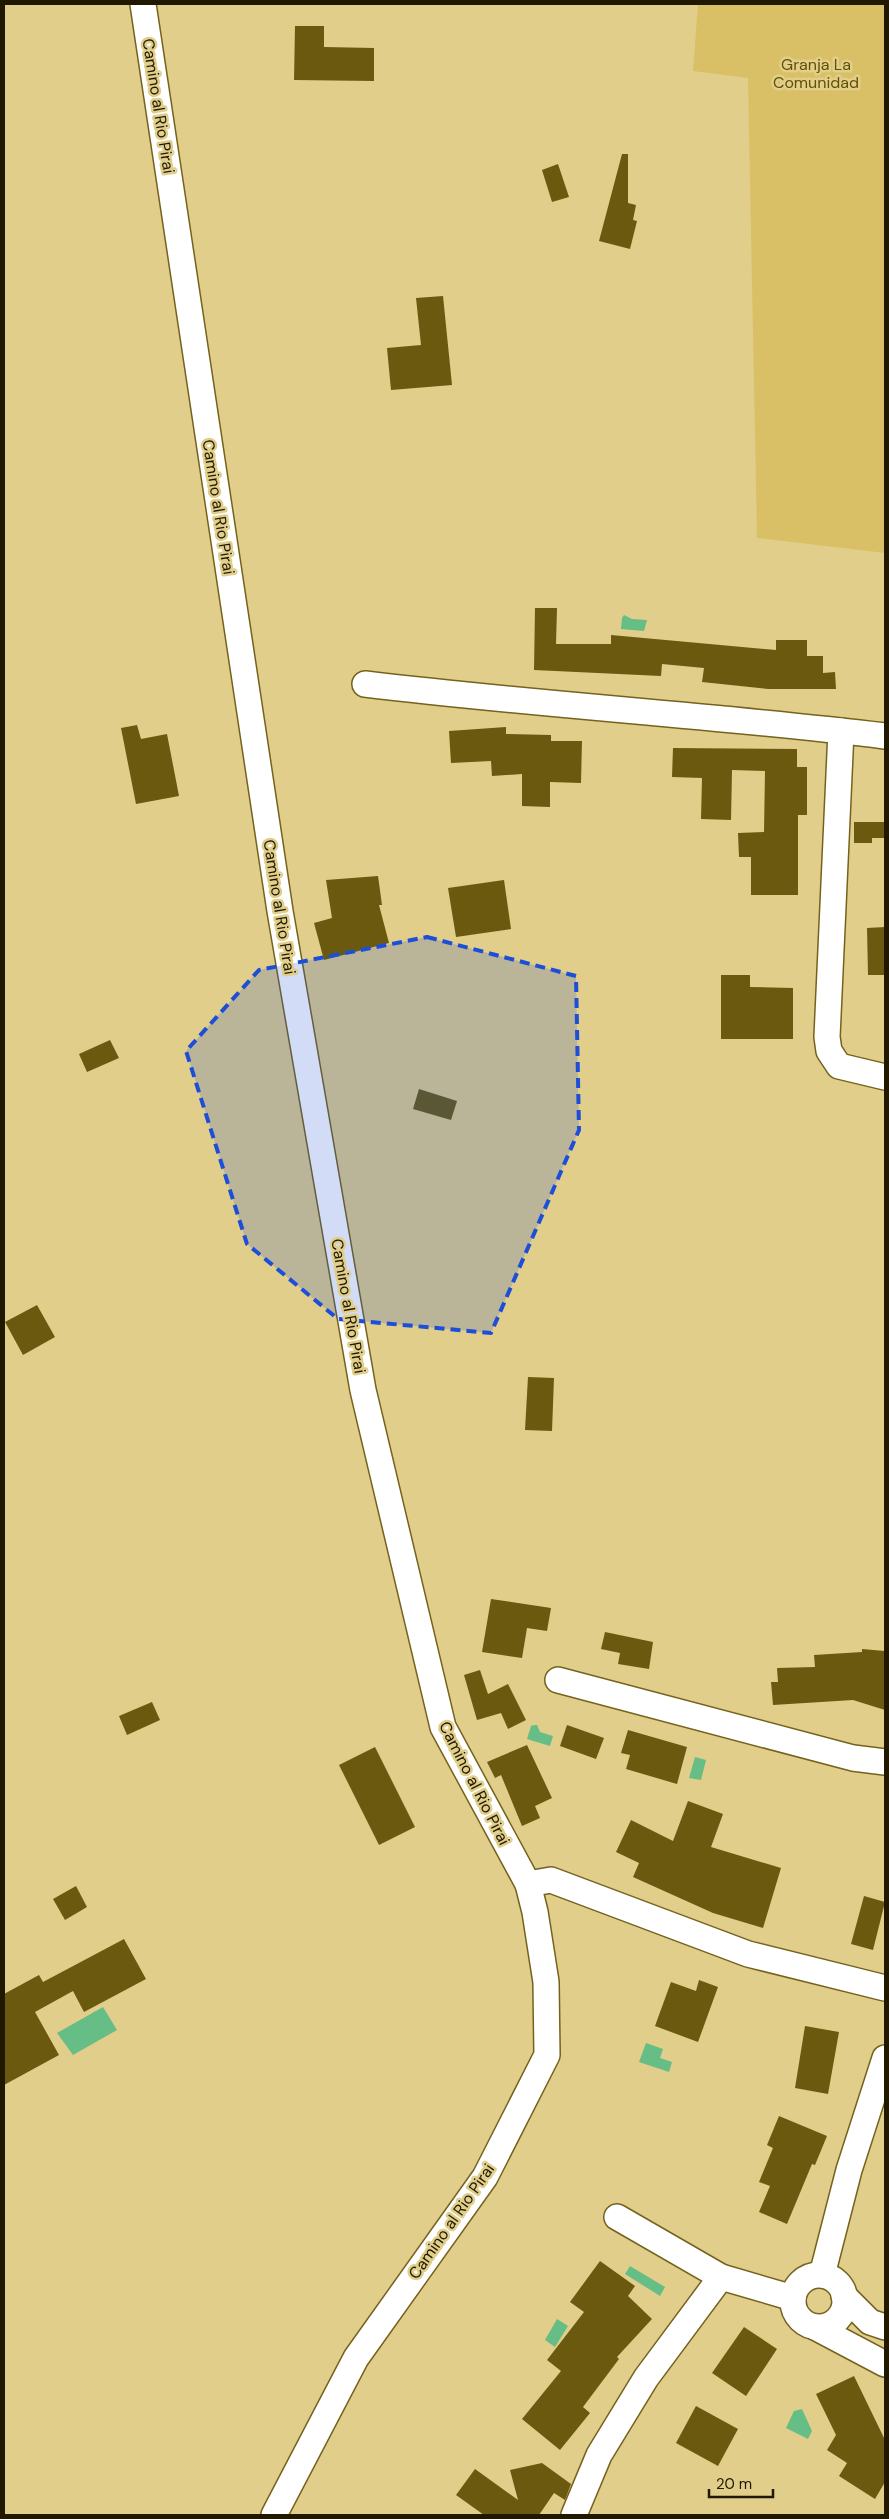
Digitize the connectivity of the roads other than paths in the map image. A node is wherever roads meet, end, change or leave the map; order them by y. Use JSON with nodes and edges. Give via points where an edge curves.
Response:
{"nodes":[{"id":1,"x":143,"y":4,"type":"edge"},
{"id":2,"x":366,"y":684,"type":"dead end"},
{"id":3,"x":841,"y":731,"type":"junction"},
{"id":4,"x":885,"y":736,"type":"edge"},
{"id":5,"x":885,"y":1076,"type":"edge"},
{"id":6,"x":558,"y":1680,"type":"dead end"},
{"id":7,"x":885,"y":1762,"type":"edge"},
{"id":8,"x":528,"y":1884,"type":"junction"},
{"id":9,"x":885,"y":1988,"type":"edge"},
{"id":10,"x":885,"y":2058,"type":"edge"},
{"id":11,"x":617,"y":2217,"type":"dead end"},
{"id":12,"x":822,"y":2275,"type":"junction"},
{"id":13,"x":721,"y":2276,"type":"junction"},
{"id":14,"x":844,"y":2296,"type":"junction"},
{"id":15,"x":793,"y":2298,"type":"junction"},
{"id":16,"x":815,"y":2327,"type":"junction"},
{"id":17,"x":885,"y":2327,"type":"edge"},
{"id":18,"x":885,"y":2364,"type":"edge"},
{"id":19,"x":274,"y":2515,"type":"edge"},
{"id":20,"x":574,"y":2515,"type":"edge"}],
"edges":[{"from":1,"to":8,"type":"street","name":"Camino al Rio Pirai","via":[[280,910],[363,1390],[443,1727]]},
{"from":2,"to":3,"type":"street"},
{"from":3,"to":4,"type":"street"},
{"from":3,"to":5,"type":"street","via":[[827,1036],[829,1051],[839,1066]]},
{"from":6,"to":7,"type":"street","via":[[853,1758]]},
{"from":8,"to":9,"type":"street","via":[[551,1880],[748,1954]]},
{"from":8,"to":19,"type":"street","name":"Camino al Rio Pirai","via":[[546,1982],[547,2055],[485,2176],[356,2358]]},
{"from":10,"to":12,"type":"street","via":[[849,2170]]},
{"from":11,"to":13,"type":"street"},
{"from":12,"to":14,"type":"street","via":[[837,2282]]},
{"from":12,"to":15,"type":"street","via":[[806,2278]]},
{"from":13,"to":15,"type":"street"},
{"from":13,"to":20,"type":"street","via":[[646,2378],[599,2455]]},
{"from":14,"to":16,"type":"street","via":[[838,2319],[824,2327]]},
{"from":14,"to":17,"type":"street","via":[[870,2322]]},
{"from":15,"to":16,"type":"street","via":[[796,2313]]},
{"from":16,"to":18,"type":"street"}]}
